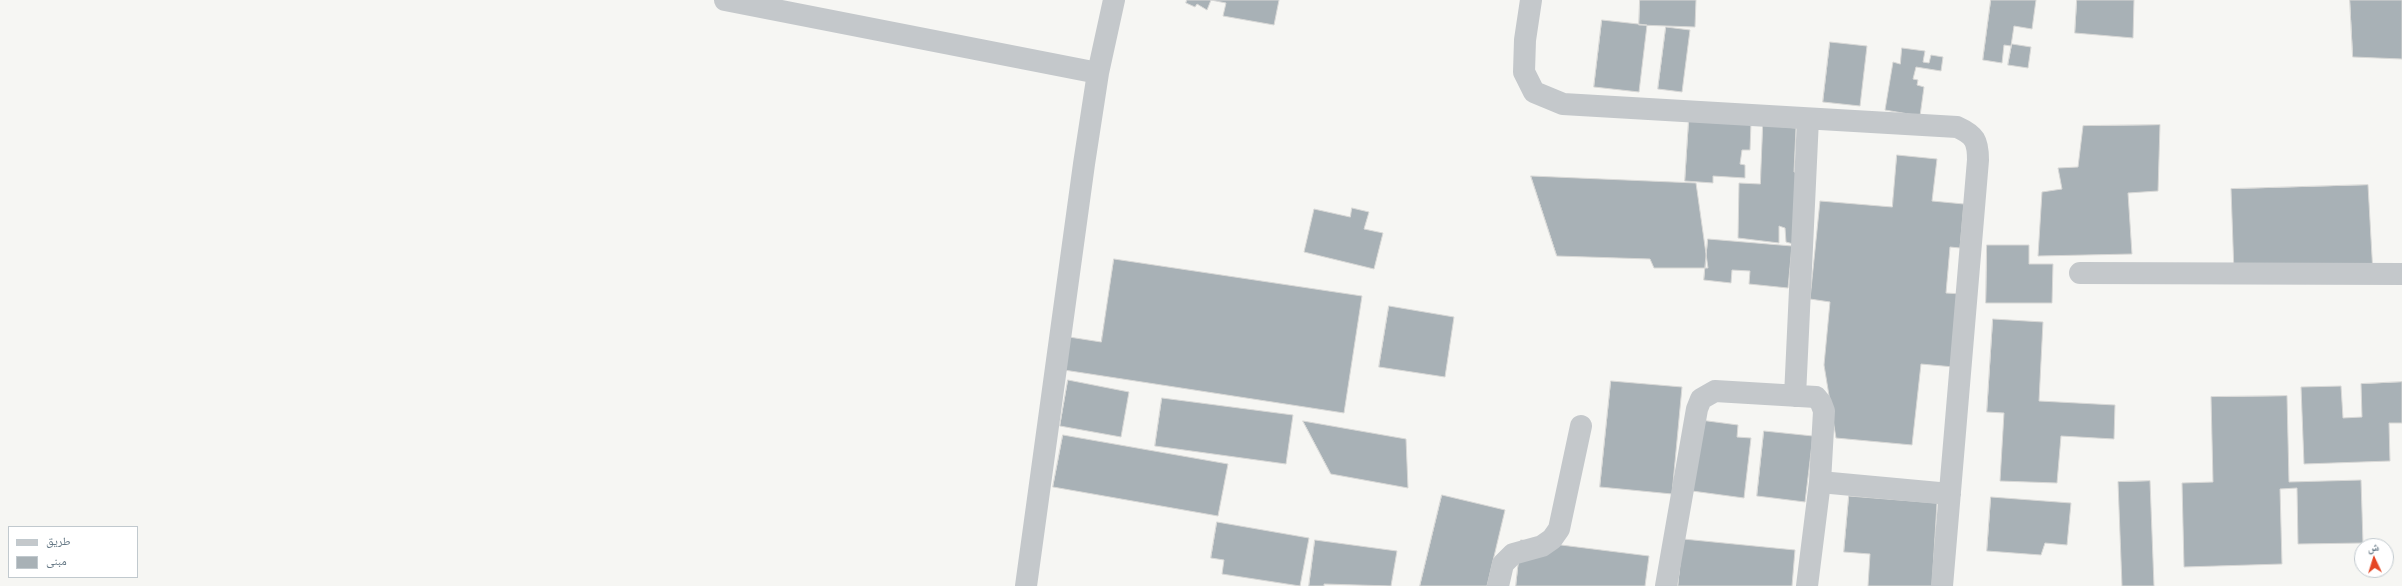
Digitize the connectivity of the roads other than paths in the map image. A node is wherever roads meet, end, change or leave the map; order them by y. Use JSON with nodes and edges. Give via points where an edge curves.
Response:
{"nodes":[{"id":1,"x":725,"y":0,"type":"edge"},
{"id":2,"x":1114,"y":0,"type":"edge"},
{"id":3,"x":1531,"y":0,"type":"edge"},
{"id":4,"x":1098,"y":73,"type":"junction"},
{"id":5,"x":1808,"y":119,"type":"junction"},
{"id":6,"x":2080,"y":273,"type":"dead end"},
{"id":7,"x":2402,"y":274,"type":"edge"},
{"id":8,"x":1795,"y":396,"type":"junction"},
{"id":9,"x":1580,"y":426,"type":"dead end"},
{"id":10,"x":1820,"y":482,"type":"junction"},
{"id":11,"x":1950,"y":494,"type":"junction"},
{"id":12,"x":1026,"y":586,"type":"edge"},
{"id":13,"x":1498,"y":586,"type":"edge"},
{"id":14,"x":1666,"y":586,"type":"edge"},
{"id":15,"x":1807,"y":586,"type":"edge"},
{"id":16,"x":1942,"y":586,"type":"edge"}],
"edges":[{"from":1,"to":4,"type":"street"},
{"from":2,"to":4,"type":"street"},
{"from":3,"to":5,"type":"street","via":[[1525,40],[1524,72],[1534,92],[1563,104]]},
{"from":4,"to":12,"type":"street"},
{"from":5,"to":8,"type":"street"},
{"from":5,"to":11,"type":"street","via":[[1957,128],[1969,132],[1978,144]]},
{"from":6,"to":7,"type":"street"},
{"from":8,"to":10,"type":"street","via":[[1816,397],[1822,403],[1824,411]]},
{"from":8,"to":14,"type":"street","via":[[1715,391],[1701,399],[1697,409]]},
{"from":9,"to":13,"type":"street","via":[[1559,529],[1552,539],[1542,546],[1513,554],[1503,564]]},
{"from":10,"to":11,"type":"street"},
{"from":10,"to":15,"type":"street"},
{"from":11,"to":16,"type":"street"}]}
